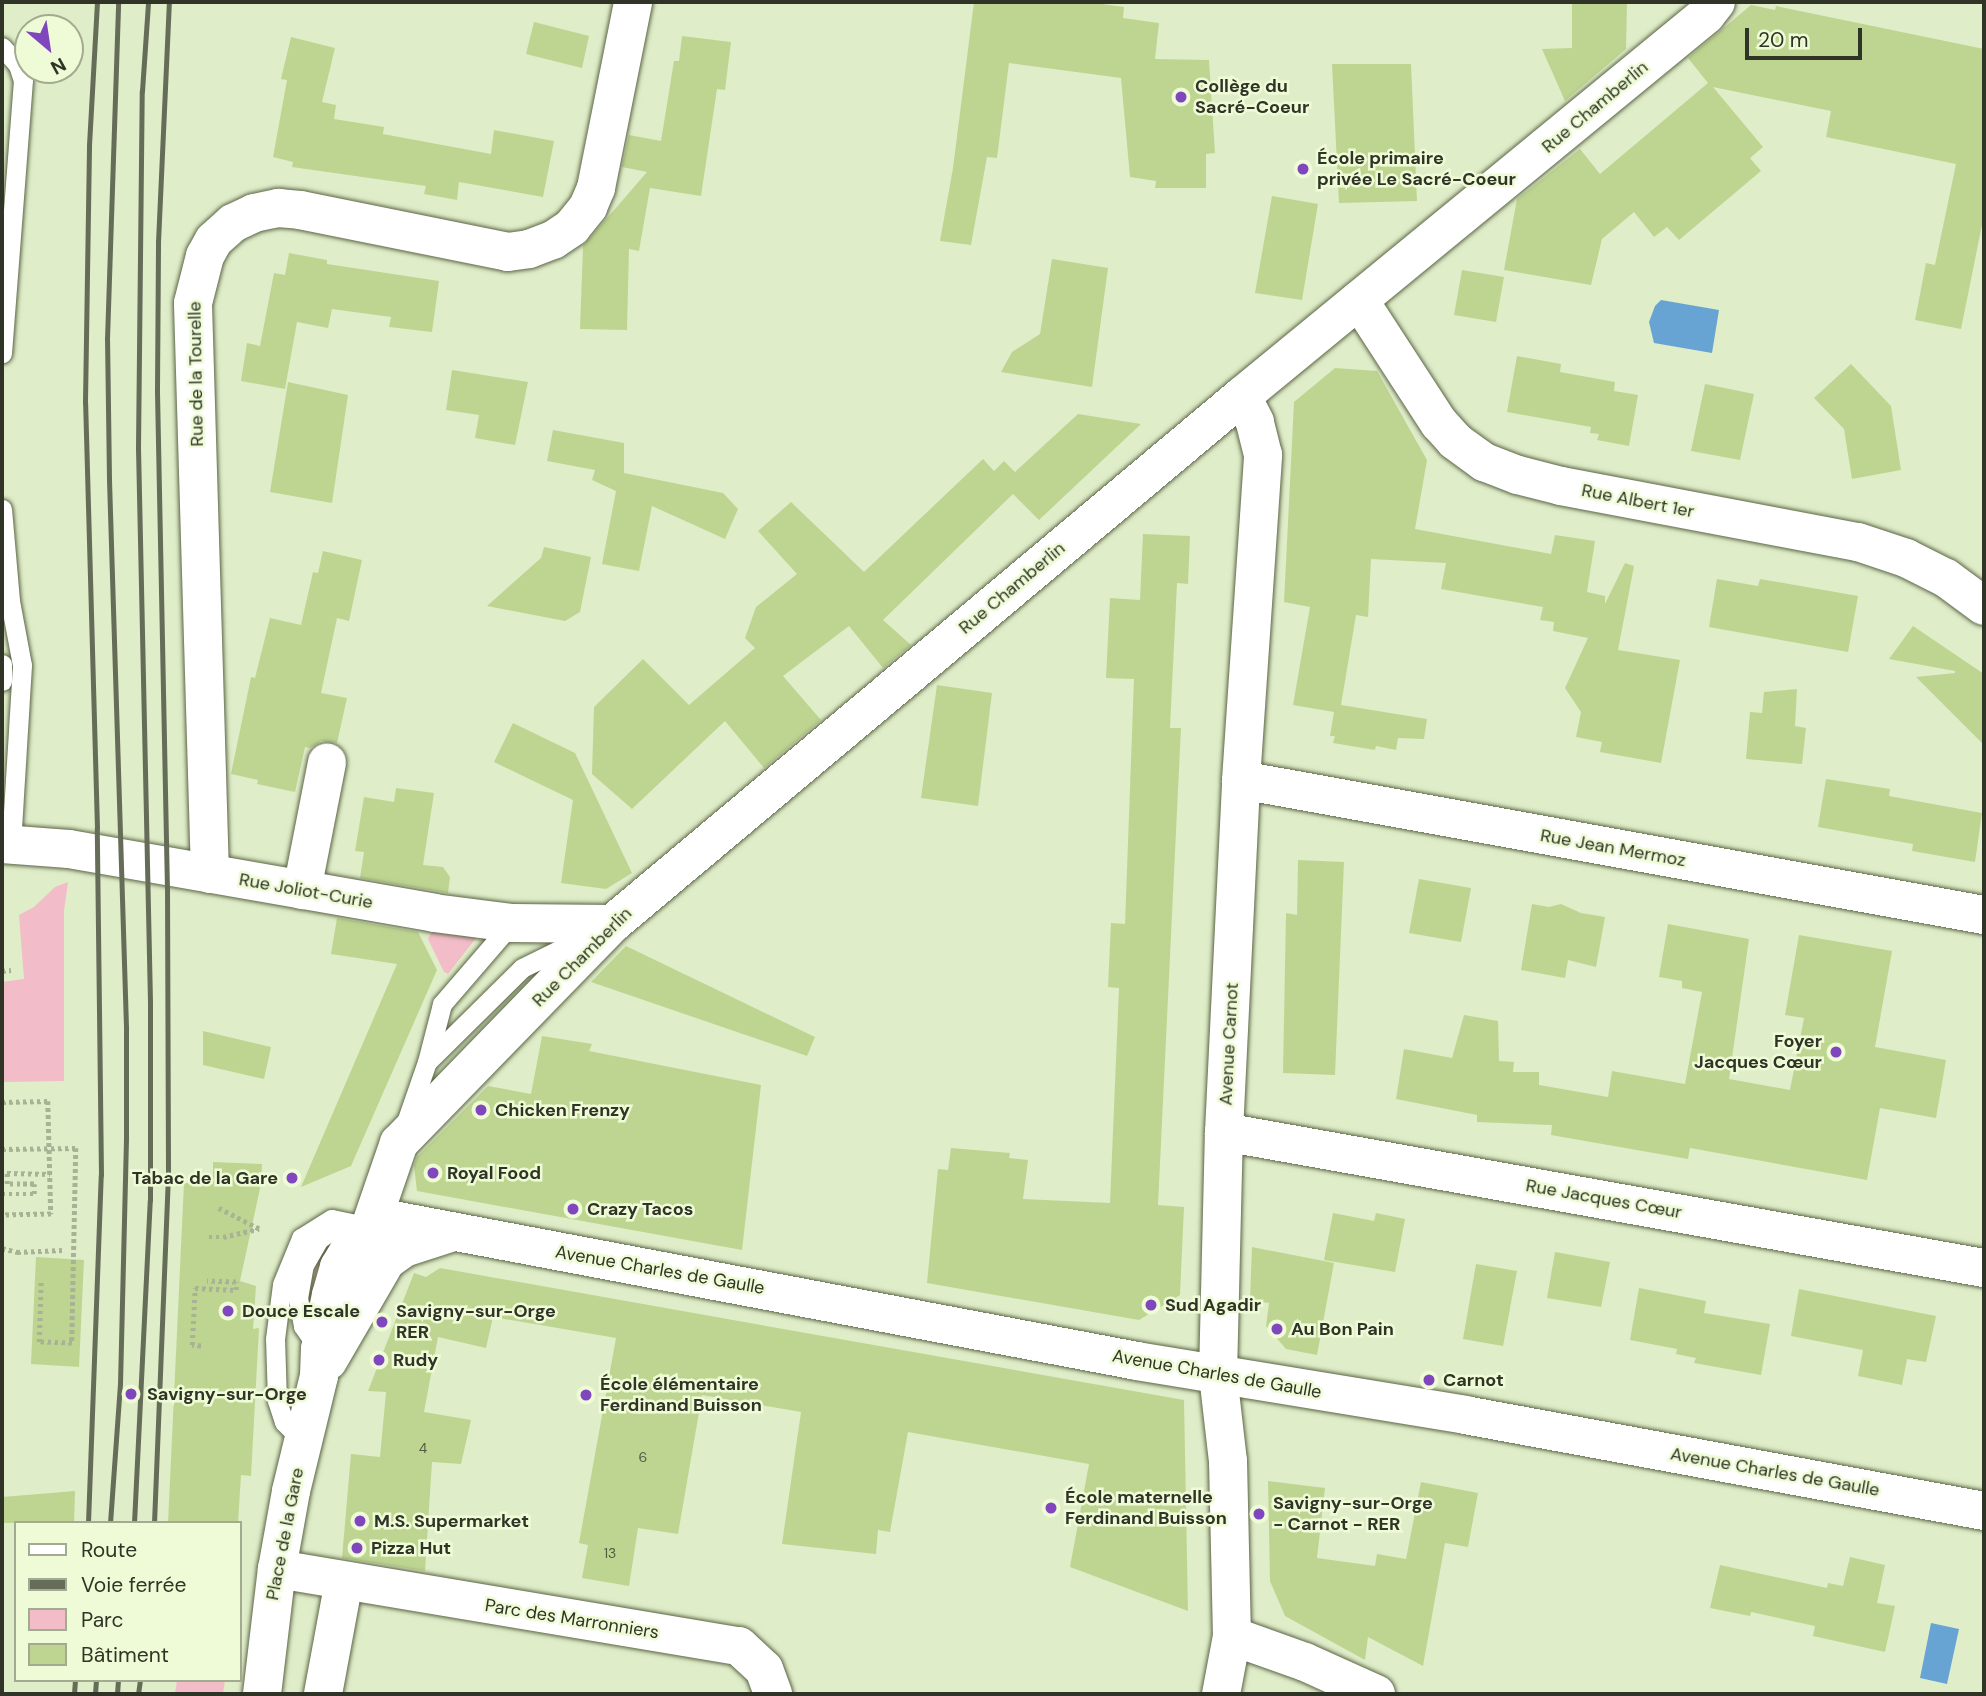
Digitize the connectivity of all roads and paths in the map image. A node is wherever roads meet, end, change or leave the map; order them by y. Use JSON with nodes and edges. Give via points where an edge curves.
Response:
{"nodes":[{"id":1,"x":634,"y":2,"type":"edge"},
{"id":2,"x":1708,"y":6,"type":"edge"},
{"id":3,"x":2,"y":47,"type":"edge"},
{"id":4,"x":1359,"y":300,"type":"junction"},
{"id":5,"x":2,"y":353,"type":"edge"},
{"id":6,"x":1241,"y":396,"type":"junction"},
{"id":7,"x":2,"y":509,"type":"edge"},
{"id":8,"x":1984,"y":606,"type":"edge"},
{"id":9,"x":2,"y":664,"type":"edge"},
{"id":10,"x":2,"y":681,"type":"edge"},
{"id":11,"x":327,"y":762,"type":"dead end"},
{"id":12,"x":1241,"y":780,"type":"junction"},
{"id":13,"x":7,"y":845,"type":"edge"},
{"id":14,"x":210,"y":874,"type":"junction"},
{"id":15,"x":302,"y":890,"type":"junction"},
{"id":16,"x":1984,"y":915,"type":"edge"},
{"id":17,"x":512,"y":923,"type":"junction"},
{"id":18,"x":612,"y":924,"type":"junction"},
{"id":19,"x":12,"y":970,"type":"dead end"},
{"id":20,"x":2,"y":971,"type":"edge"},
{"id":21,"x":427,"y":1062,"type":"junction"},
{"id":22,"x":2,"y":1102,"type":"edge"},
{"id":23,"x":1224,"y":1132,"type":"junction"},
{"id":24,"x":399,"y":1143,"type":"junction"},
{"id":25,"x":49,"y":1147,"type":"junction"},
{"id":26,"x":2,"y":1149,"type":"edge"},
{"id":27,"x":50,"y":1174,"type":"junction"},
{"id":28,"x":2,"y":1194,"type":"edge"},
{"id":29,"x":218,"y":1208,"type":"dead end"},
{"id":30,"x":2,"y":1215,"type":"edge"},
{"id":31,"x":370,"y":1227,"type":"junction"},
{"id":32,"x":450,"y":1233,"type":"junction"},
{"id":33,"x":209,"y":1237,"type":"dead end"},
{"id":34,"x":2,"y":1248,"type":"edge"},
{"id":35,"x":62,"y":1250,"type":"dead end"},
{"id":36,"x":386,"y":1261,"type":"joint"},
{"id":37,"x":1984,"y":1268,"type":"edge"},
{"id":38,"x":41,"y":1280,"type":"dead end"},
{"id":39,"x":207,"y":1281,"type":"dead end"},
{"id":40,"x":354,"y":1316,"type":"junction"},
{"id":41,"x":201,"y":1346,"type":"dead end"},
{"id":42,"x":320,"y":1363,"type":"junction"},
{"id":43,"x":1218,"y":1376,"type":"junction"},
{"id":44,"x":304,"y":1442,"type":"junction"},
{"id":45,"x":1984,"y":1511,"type":"edge"},
{"id":46,"x":277,"y":1569,"type":"junction"},
{"id":47,"x":344,"y":1581,"type":"junction"},
{"id":48,"x":1232,"y":1636,"type":"junction"},
{"id":49,"x":262,"y":1694,"type":"edge"},
{"id":50,"x":323,"y":1694,"type":"edge"},
{"id":51,"x":774,"y":1694,"type":"edge"},
{"id":52,"x":1221,"y":1694,"type":"edge"},
{"id":53,"x":1376,"y":1694,"type":"edge"}],
"edges":[{"from":1,"to":14,"type":"street","name":"Rue de la Tourelle","via":[[596,188],[572,227],[554,240],[508,252],[278,208],[233,223],[205,256],[193,303]]},
{"from":2,"to":4,"type":"street","name":"Rue Chamberlin"},
{"from":3,"to":5,"type":"lane","via":[[18,65],[23,80]]},
{"from":4,"to":6,"type":"street","name":"Rue Chamberlin"},
{"from":4,"to":8,"type":"street","name":"Rue Albert 1er","via":[[1439,423],[1455,442],[1484,462],[1561,486],[1858,542],[1926,568]]},
{"from":6,"to":12,"type":"street","name":"Avenue Carnot","via":[[1255,422],[1263,455]]},
{"from":6,"to":18,"type":"street","name":"Rue Chamberlin"},
{"from":7,"to":13,"type":"lane","via":[[10,601],[22,665],[18,778]]},
{"from":9,"to":10,"type":"lane"},
{"from":11,"to":15,"type":"street"},
{"from":12,"to":16,"type":"street","name":"Rue Jean Mermoz"},
{"from":12,"to":23,"type":"street","name":"Avenue Carnot"},
{"from":13,"to":14,"type":"street","name":"Rue Joliot-Curie","via":[[69,849]]},
{"from":14,"to":15,"type":"street","name":"Rue Joliot-Curie"},
{"from":15,"to":17,"type":"street","name":"Rue Joliot-Curie"},
{"from":17,"to":18,"type":"street","name":"Rue Joliot-Curie"},
{"from":17,"to":21,"type":"lane","via":[[442,1004]]},
{"from":18,"to":21,"type":"lane","via":[[522,968]]},
{"from":18,"to":24,"type":"street","name":"Rue Chamberlin"},
{"from":19,"to":20,"type":"path"},
{"from":21,"to":24,"type":"lane"},
{"from":22,"to":25,"type":"path","via":[[48,1101]]},
{"from":23,"to":37,"type":"street","name":"Rue Jacques Cœur"},
{"from":23,"to":43,"type":"street","name":"Avenue Carnot"},
{"from":24,"to":31,"type":"street","name":"Rue Chamberlin"},
{"from":25,"to":26,"type":"path"},
{"from":25,"to":27,"type":"path"},
{"from":25,"to":38,"type":"path","via":[[76,1148],[72,1343],[39,1342]]},
{"from":27,"to":28,"type":"path","via":[[7,1174],[6,1184],[34,1185],[34,1194]]},
{"from":27,"to":30,"type":"path","via":[[51,1214]]},
{"from":29,"to":33,"type":"path","via":[[259,1229]]},
{"from":31,"to":32,"type":"street","name":"Avenue Charles de Gaulle","via":[[393,1220]]},
{"from":31,"to":40,"type":"street","name":"Place de la Gare"},
{"from":31,"to":42,"type":"street","name":"Place de la Gare","via":[[339,1267]]},
{"from":31,"to":44,"type":"lane","via":[[332,1219],[301,1238],[282,1284],[275,1339],[277,1401],[284,1422]]},
{"from":32,"to":36,"type":"street","name":"Avenue Charles de Gaulle","via":[[404,1248]]},
{"from":32,"to":43,"type":"street","name":"Avenue Charles de Gaulle"},
{"from":34,"to":35,"type":"path"},
{"from":36,"to":40,"type":"street","name":"Place de la Gare"},
{"from":39,"to":41,"type":"path","via":[[236,1282],[236,1290],[195,1289],[192,1345]]},
{"from":40,"to":42,"type":"street","name":"Place de la Gare"},
{"from":42,"to":44,"type":"street","name":"Place de la Gare"},
{"from":43,"to":45,"type":"street","name":"Avenue Charles de Gaulle","via":[[1465,1415]]},
{"from":43,"to":48,"type":"street","name":"Avenue Carnot","via":[[1228,1461]]},
{"from":44,"to":46,"type":"street","name":"Place de la Gare"},
{"from":46,"to":47,"type":"street","name":"Parc des Marronniers"},
{"from":46,"to":49,"type":"street","name":"Place de la Gare"},
{"from":47,"to":50,"type":"street"},
{"from":47,"to":51,"type":"street","name":"Parc des Marronniers","via":[[739,1646],[764,1669]]},
{"from":48,"to":52,"type":"street","name":"Avenue Carnot"},
{"from":48,"to":53,"type":"street"}]}
